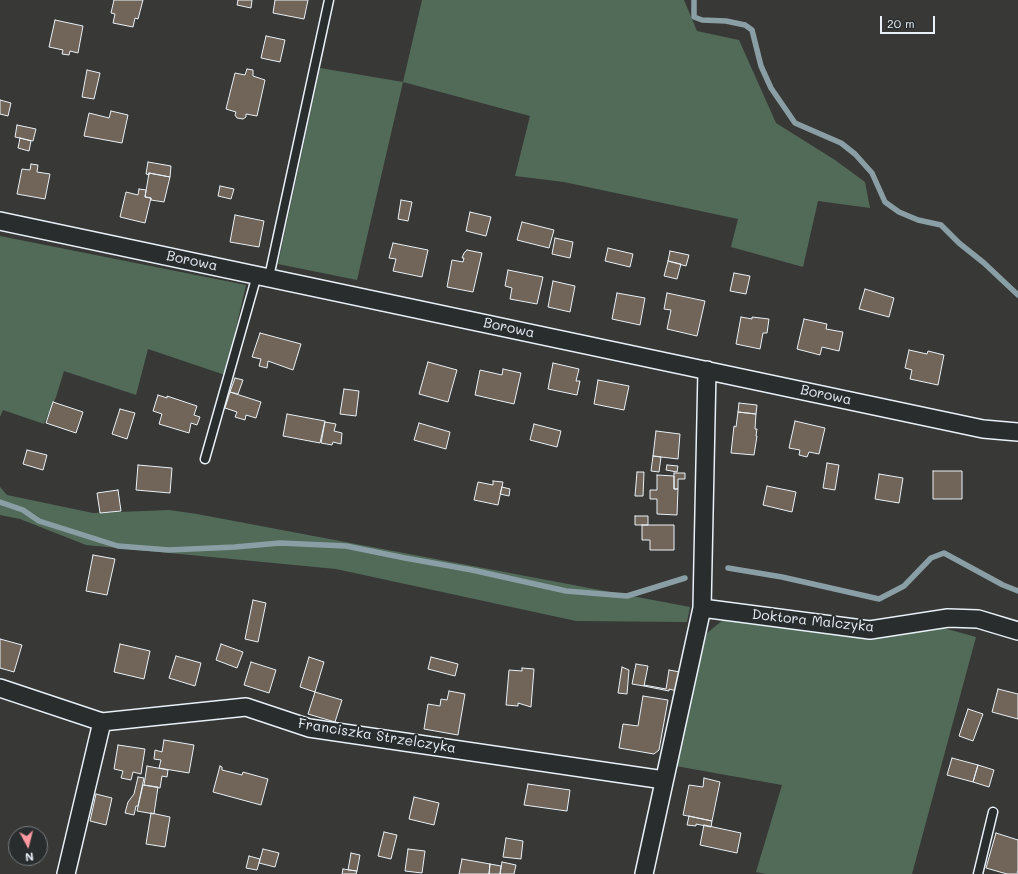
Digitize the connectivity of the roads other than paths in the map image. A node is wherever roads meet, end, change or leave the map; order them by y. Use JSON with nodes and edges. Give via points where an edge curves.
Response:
{"nodes":[{"id":1,"x":329,"y":0,"type":"edge"},
{"id":2,"x":0,"y":221,"type":"edge"},
{"id":3,"x":263,"y":276,"type":"junction"},
{"id":4,"x":707,"y":370,"type":"junction"},
{"id":5,"x":1018,"y":432,"type":"edge"},
{"id":6,"x":205,"y":459,"type":"dead end"},
{"id":7,"x":702,"y":608,"type":"junction"},
{"id":8,"x":1018,"y":631,"type":"edge"},
{"id":9,"x":0,"y":688,"type":"edge"},
{"id":10,"x":102,"y":722,"type":"junction"},
{"id":11,"x":664,"y":780,"type":"junction"},
{"id":12,"x":993,"y":812,"type":"dead end"},
{"id":13,"x":66,"y":874,"type":"edge"},
{"id":14,"x":644,"y":874,"type":"edge"},
{"id":15,"x":978,"y":874,"type":"edge"}],
"edges":[{"from":1,"to":3,"type":"lane"},
{"from":2,"to":3,"type":"street","name":"Borowa"},
{"from":3,"to":4,"type":"street","name":"Borowa"},
{"from":3,"to":6,"type":"lane"},
{"from":4,"to":5,"type":"street","name":"Borowa","via":[[983,429]]},
{"from":4,"to":7,"type":"street"},
{"from":7,"to":8,"type":"street","name":"Doktora Malczyka","via":[[870,630],[948,618],[978,619]]},
{"from":7,"to":11,"type":"street"},
{"from":9,"to":10,"type":"street","name":"Franciszka Strzelczyka"},
{"from":10,"to":11,"type":"street","name":"Franciszka Strzelczyka","via":[[246,707],[309,728]]},
{"from":10,"to":13,"type":"street"},
{"from":11,"to":14,"type":"street"},
{"from":12,"to":15,"type":"lane"}]}
